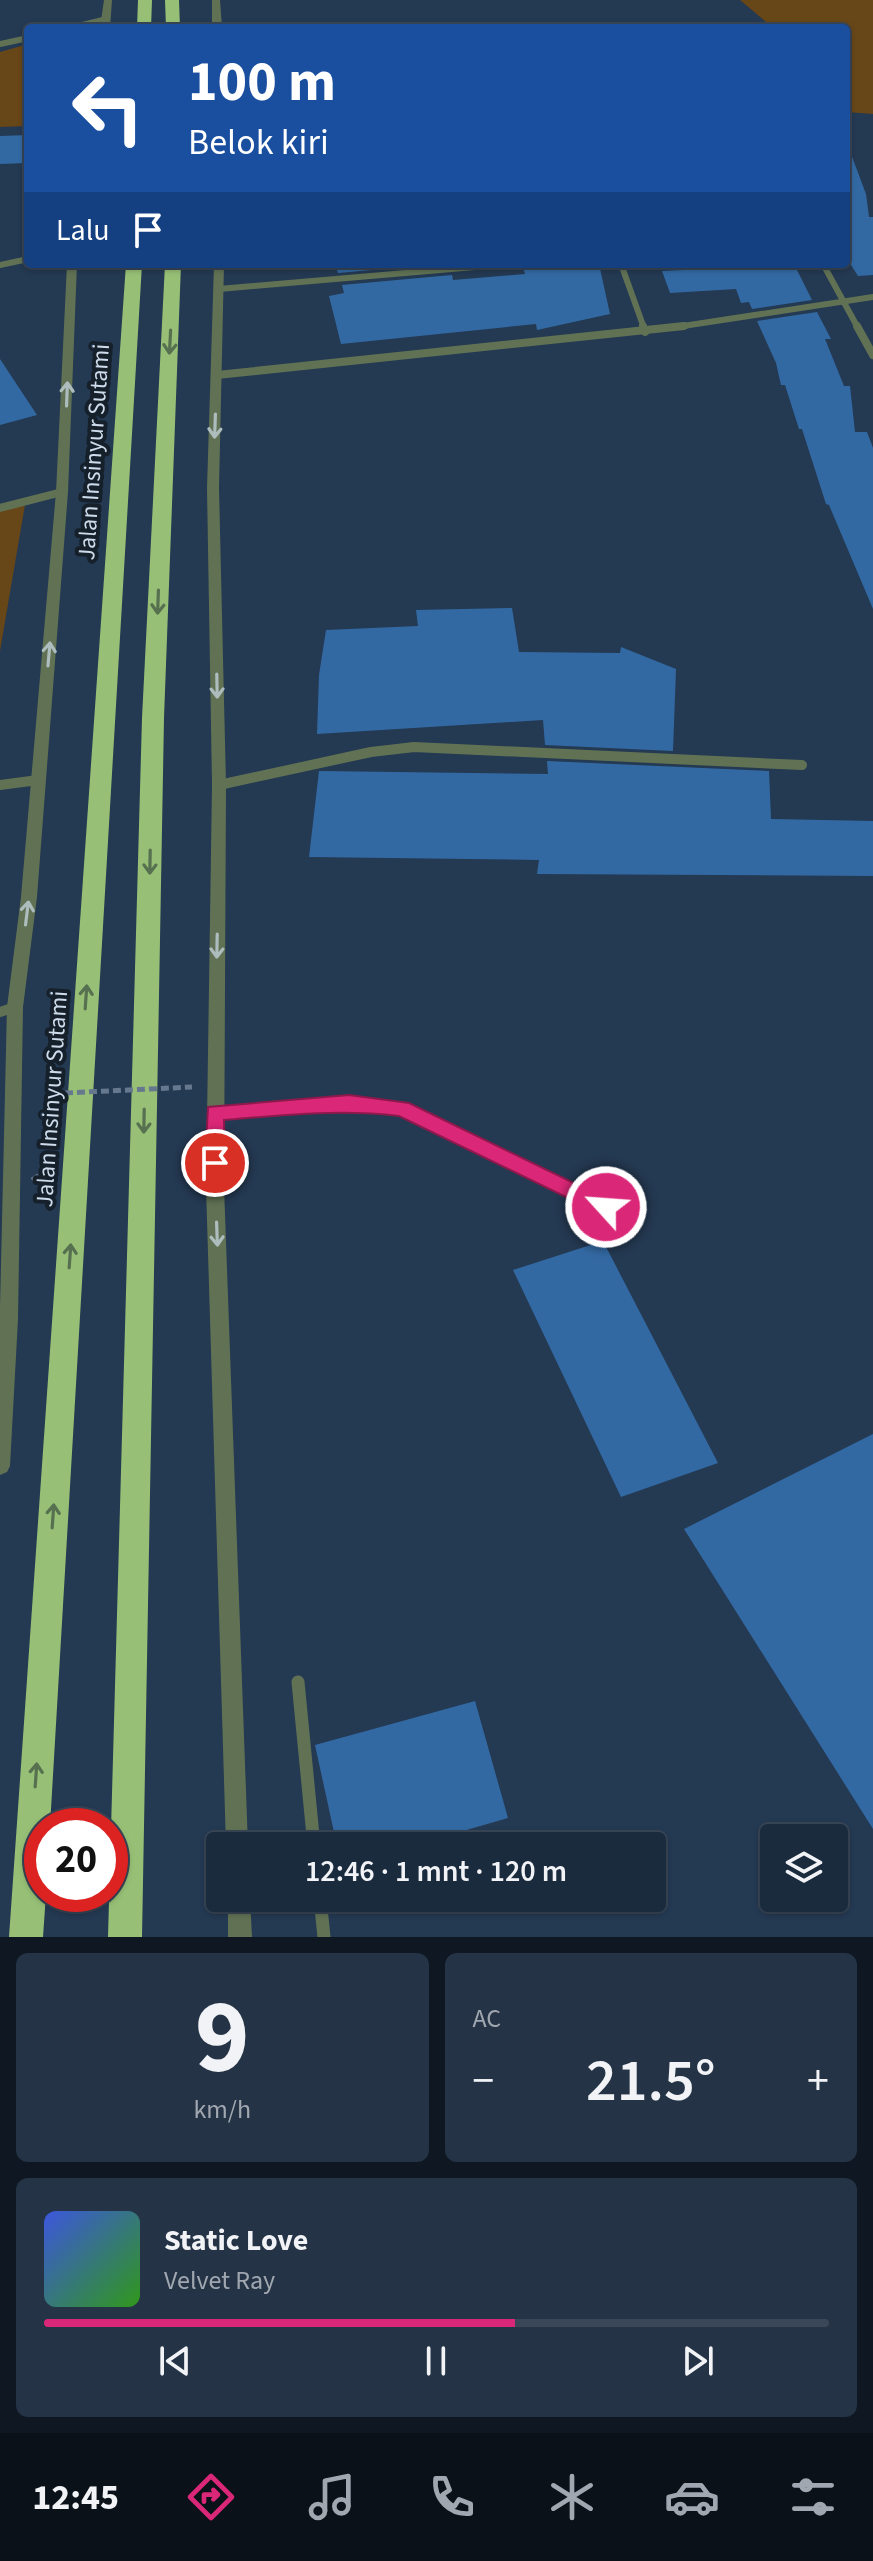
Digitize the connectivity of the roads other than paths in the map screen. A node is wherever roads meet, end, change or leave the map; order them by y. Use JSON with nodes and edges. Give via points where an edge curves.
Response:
{"nodes":[{"id":1,"x":108,"y":0,"type":"edge"},
{"id":2,"x":145,"y":0,"type":"edge"},
{"id":3,"x":172,"y":0,"type":"edge"},
{"id":4,"x":216,"y":0,"type":"edge"},
{"id":5,"x":106,"y":24,"type":"edge"},
{"id":6,"x":144,"y":24,"type":"edge"},
{"id":7,"x":173,"y":24,"type":"edge"},
{"id":8,"x":217,"y":24,"type":"edge"},
{"id":9,"x":24,"y":39,"type":"edge"},
{"id":10,"x":0,"y":44,"type":"edge"},
{"id":11,"x":24,"y":260,"type":"edge"},
{"id":12,"x":0,"y":265,"type":"edge"},
{"id":13,"x":72,"y":268,"type":"edge"},
{"id":14,"x":134,"y":268,"type":"edge"},
{"id":15,"x":173,"y":268,"type":"edge"},
{"id":16,"x":219,"y":268,"type":"edge"},
{"id":17,"x":464,"y":268,"type":"edge"},
{"id":18,"x":622,"y":268,"type":"edge"},
{"id":19,"x":825,"y":268,"type":"edge"},
{"id":20,"x":219,"y":289,"type":"junction"},
{"id":21,"x":873,"y":297,"type":"edge"},
{"id":22,"x":841,"y":300,"type":"junction"},
{"id":23,"x":645,"y":332,"type":"junction"},
{"id":24,"x":873,"y":355,"type":"edge"},
{"id":25,"x":217,"y":375,"type":"junction"},
{"id":26,"x":62,"y":492,"type":"junction"},
{"id":27,"x":0,"y":508,"type":"edge"},
{"id":28,"x":802,"y":765,"type":"dead end"},
{"id":29,"x":38,"y":780,"type":"junction"},
{"id":30,"x":0,"y":785,"type":"edge"},
{"id":31,"x":219,"y":785,"type":"junction"},
{"id":32,"x":8,"y":1009,"type":"edge"},
{"id":33,"x":214,"y":1113,"type":"junction"},
{"id":34,"x":606,"y":1207,"type":"dead end"},
{"id":35,"x":0,"y":1466,"type":"edge"},
{"id":36,"x":298,"y":1682,"type":"dead end"},
{"id":37,"x":237,"y":1832,"type":"edge"},
{"id":38,"x":313,"y":1832,"type":"edge"},
{"id":39,"x":239,"y":1912,"type":"edge"},
{"id":40,"x":321,"y":1912,"type":"edge"},
{"id":41,"x":26,"y":1937,"type":"edge"},
{"id":42,"x":125,"y":1937,"type":"edge"},
{"id":43,"x":240,"y":1937,"type":"edge"},
{"id":44,"x":324,"y":1937,"type":"edge"}],
"edges":[{"from":1,"to":5,"type":"street"},
{"from":2,"to":6,"type":"highway"},
{"from":3,"to":7,"type":"highway"},
{"from":4,"to":8,"type":"street"},
{"from":9,"to":10,"type":"lane"},
{"from":11,"to":12,"type":"lane"},
{"from":26,"to":13,"type":"street","one_way":true},
{"from":41,"to":14,"type":"highway","name":"Jalan Insinyur Sutami","one_way":true},
{"from":15,"to":42,"type":"highway","one_way":true,"via":[[153,718]]},
{"from":16,"to":20,"type":"street"},
{"from":17,"to":20,"type":"lane"},
{"from":18,"to":23,"type":"lane"},
{"from":19,"to":22,"type":"lane"},
{"from":20,"to":25,"type":"street"},
{"from":21,"to":22,"type":"lane"},
{"from":22,"to":23,"type":"lane"},
{"from":22,"to":24,"type":"lane"},
{"from":23,"to":25,"type":"lane"},
{"from":25,"to":31,"type":"street","one_way":true,"via":[[213,488]]},
{"from":26,"to":27,"type":"lane"},
{"from":29,"to":26,"type":"street","one_way":true},
{"from":28,"to":31,"type":"lane","via":[[414,747]]},
{"from":29,"to":30,"type":"lane"},
{"from":32,"to":29,"type":"street","one_way":true,"via":[[29,897]]},
{"from":31,"to":33,"type":"street","one_way":true},
{"from":32,"to":35,"type":"street","via":[[9,1319]]},
{"from":33,"to":34,"type":"lane","via":[[349,1103],[402,1109]]},
{"from":33,"to":37,"type":"street","one_way":true},
{"from":36,"to":38,"type":"lane"},
{"from":39,"to":43,"type":"street"},
{"from":40,"to":44,"type":"lane"}]}
